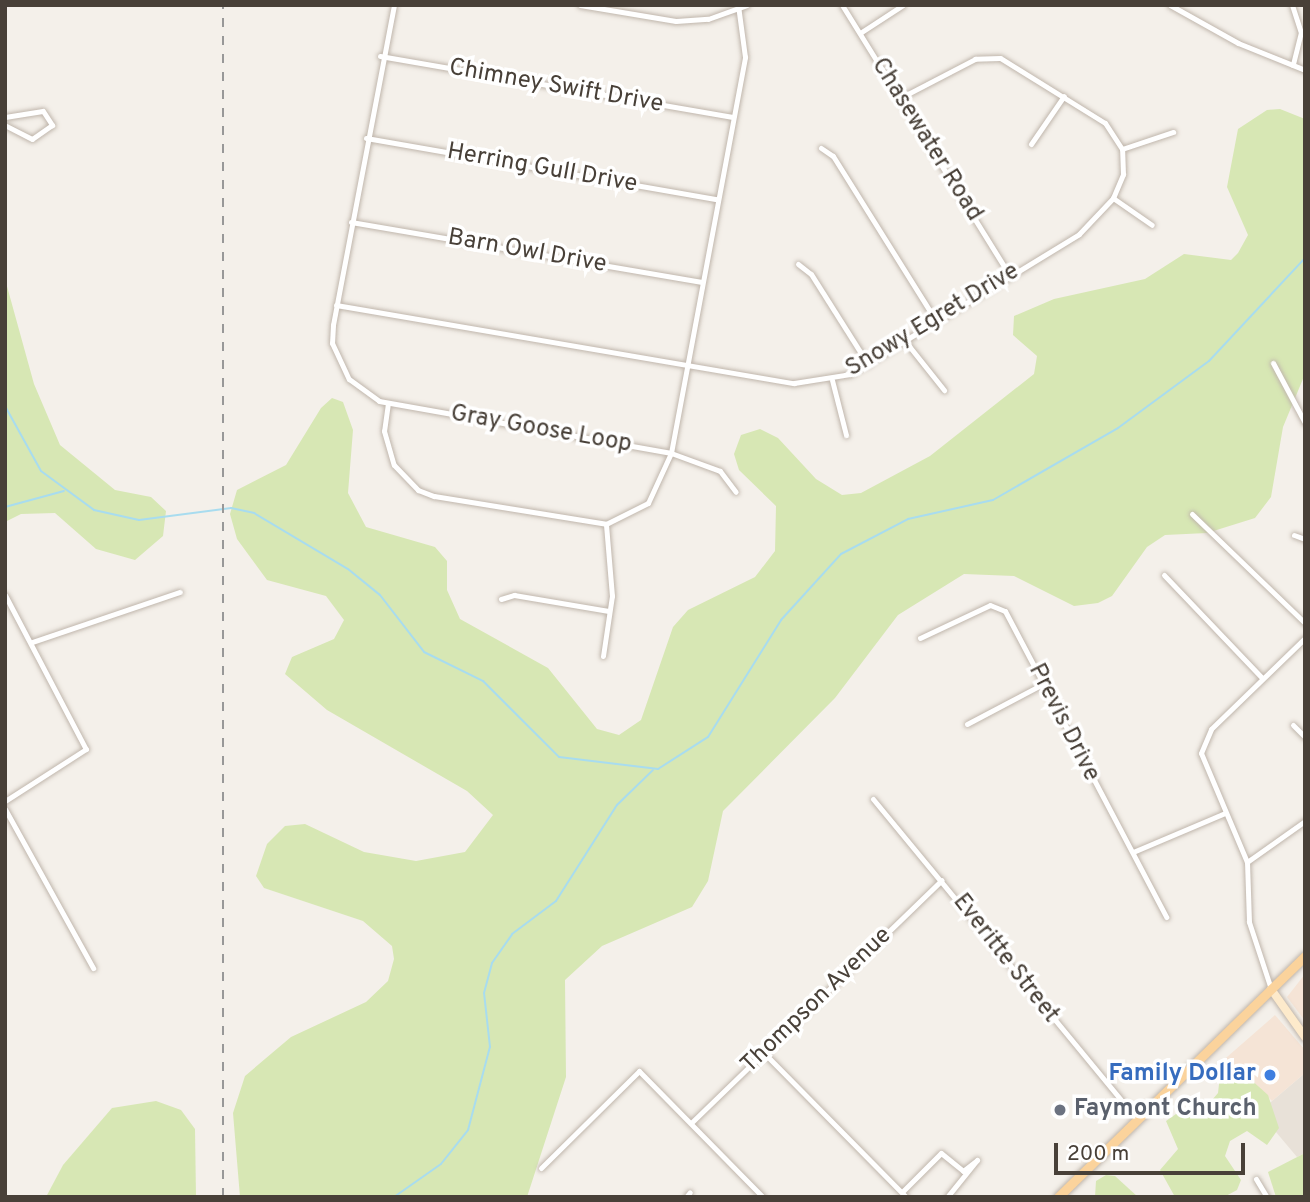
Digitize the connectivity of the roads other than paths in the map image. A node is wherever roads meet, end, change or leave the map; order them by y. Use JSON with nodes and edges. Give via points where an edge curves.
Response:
{"nodes":[{"id":1,"x":394,"y":5,"type":"edge"},
{"id":2,"x":580,"y":5,"type":"edge"},
{"id":3,"x":747,"y":5,"type":"edge"},
{"id":4,"x":842,"y":5,"type":"edge"},
{"id":5,"x":903,"y":5,"type":"edge"},
{"id":6,"x":1170,"y":5,"type":"edge"},
{"id":7,"x":1292,"y":5,"type":"edge"},
{"id":8,"x":739,"y":7,"type":"edge"},
{"id":9,"x":859,"y":33,"type":"junction"},
{"id":10,"x":380,"y":56,"type":"junction"},
{"id":11,"x":1293,"y":65,"type":"junction"},
{"id":12,"x":1305,"y":70,"type":"edge"},
{"id":13,"x":1064,"y":96,"type":"junction"},
{"id":14,"x":900,"y":98,"type":"junction"},
{"id":15,"x":5,"y":117,"type":"edge"},
{"id":16,"x":733,"y":117,"type":"junction"},
{"id":17,"x":5,"y":125,"type":"edge"},
{"id":18,"x":1173,"y":132,"type":"dead end"},
{"id":19,"x":366,"y":138,"type":"junction"},
{"id":20,"x":1031,"y":144,"type":"dead end"},
{"id":21,"x":821,"y":148,"type":"dead end"},
{"id":22,"x":1122,"y":149,"type":"junction"},
{"id":23,"x":1113,"y":198,"type":"junction"},
{"id":24,"x":717,"y":199,"type":"junction"},
{"id":25,"x":351,"y":222,"type":"junction"},
{"id":26,"x":1152,"y":225,"type":"dead end"},
{"id":27,"x":798,"y":264,"type":"dead end"},
{"id":28,"x":1010,"y":274,"type":"junction"},
{"id":29,"x":702,"y":282,"type":"junction"},
{"id":30,"x":336,"y":305,"type":"junction"},
{"id":31,"x":936,"y":321,"type":"junction"},
{"id":32,"x":905,"y":341,"type":"junction"},
{"id":33,"x":1272,"y":363,"type":"dead end"},
{"id":34,"x":868,"y":364,"type":"junction"},
{"id":35,"x":687,"y":366,"type":"junction"},
{"id":36,"x":832,"y":380,"type":"junction"},
{"id":37,"x":944,"y":390,"type":"dead end"},
{"id":38,"x":388,"y":403,"type":"junction"},
{"id":39,"x":1305,"y":423,"type":"edge"},
{"id":40,"x":846,"y":435,"type":"dead end"},
{"id":41,"x":671,"y":453,"type":"junction"},
{"id":42,"x":736,"y":492,"type":"dead end"},
{"id":43,"x":1192,"y":514,"type":"dead end"},
{"id":44,"x":606,"y":524,"type":"junction"},
{"id":45,"x":1294,"y":535,"type":"dead end"},
{"id":46,"x":1305,"y":539,"type":"edge"},
{"id":47,"x":1164,"y":575,"type":"dead end"},
{"id":48,"x":180,"y":592,"type":"dead end"},
{"id":49,"x":5,"y":595,"type":"edge"},
{"id":50,"x":501,"y":599,"type":"dead end"},
{"id":51,"x":609,"y":611,"type":"junction"},
{"id":52,"x":1305,"y":623,"type":"edge"},
{"id":53,"x":920,"y":638,"type":"dead end"},
{"id":54,"x":1305,"y":638,"type":"edge"},
{"id":55,"x":32,"y":642,"type":"junction"},
{"id":56,"x":603,"y":656,"type":"dead end"},
{"id":57,"x":1262,"y":678,"type":"junction"},
{"id":58,"x":1043,"y":684,"type":"junction"},
{"id":59,"x":967,"y":724,"type":"dead end"},
{"id":60,"x":1293,"y":725,"type":"dead end"},
{"id":61,"x":1305,"y":737,"type":"edge"},
{"id":62,"x":873,"y":799,"type":"dead end"},
{"id":63,"x":5,"y":801,"type":"edge"},
{"id":64,"x":5,"y":809,"type":"edge"},
{"id":65,"x":1225,"y":813,"type":"junction"},
{"id":66,"x":1305,"y":821,"type":"edge"},
{"id":67,"x":1133,"y":852,"type":"junction"},
{"id":68,"x":1247,"y":862,"type":"junction"},
{"id":69,"x":942,"y":880,"type":"junction"},
{"id":70,"x":1166,"y":917,"type":"dead end"},
{"id":71,"x":1305,"y":956,"type":"edge"},
{"id":72,"x":93,"y":968,"type":"dead end"},
{"id":73,"x":1271,"y":989,"type":"junction"},
{"id":74,"x":1305,"y":1037,"type":"edge"},
{"id":75,"x":764,"y":1053,"type":"junction"},
{"id":76,"x":1138,"y":1120,"type":"junction"},
{"id":77,"x":691,"y":1123,"type":"junction"},
{"id":78,"x":541,"y":1168,"type":"dead end"},
{"id":79,"x":1256,"y":1179,"type":"dead end"},
{"id":80,"x":904,"y":1195,"type":"edge"},
{"id":81,"x":763,"y":1197,"type":"edge"},
{"id":82,"x":947,"y":1197,"type":"edge"},
{"id":83,"x":1058,"y":1197,"type":"edge"},
{"id":84,"x":1267,"y":1197,"type":"edge"}],
"edges":[{"from":1,"to":10,"type":"street","name":"Gray Goose Loop"},
{"from":2,"to":8,"type":"street","via":[[676,21]]},
{"from":3,"to":8,"type":"street"},
{"from":4,"to":9,"type":"street","name":"Chasewater Road"},
{"from":5,"to":9,"type":"street"},
{"from":6,"to":11,"type":"street"},
{"from":7,"to":11,"type":"street","via":[[1301,32]]},
{"from":8,"to":16,"type":"street","via":[[745,47]]},
{"from":9,"to":14,"type":"street","name":"Chasewater Road"},
{"from":10,"to":16,"type":"street","name":"Chimney Swift Drive"},
{"from":10,"to":19,"type":"street","name":"Gray Goose Loop"},
{"from":11,"to":12,"type":"street"},
{"from":13,"to":14,"type":"street","via":[[1010,61],[991,57]]},
{"from":13,"to":20,"type":"street"},
{"from":13,"to":22,"type":"street","via":[[1105,123]]},
{"from":14,"to":28,"type":"street","name":"Chasewater Road"},
{"from":15,"to":17,"type":"street","via":[[43,111],[52,125],[32,139]]},
{"from":16,"to":24,"type":"street"},
{"from":18,"to":22,"type":"street"},
{"from":19,"to":24,"type":"street","name":"Herring Gull Drive"},
{"from":19,"to":25,"type":"street","name":"Gray Goose Loop"},
{"from":21,"to":31,"type":"street","via":[[833,156]]},
{"from":22,"to":23,"type":"street","name":"Snowy Egret Drive","via":[[1123,174]]},
{"from":23,"to":26,"type":"street"},
{"from":23,"to":28,"type":"street","name":"Snowy Egret Drive","via":[[1079,234]]},
{"from":24,"to":29,"type":"street"},
{"from":25,"to":29,"type":"street","name":"Barn Owl Drive"},
{"from":25,"to":30,"type":"street","name":"Gray Goose Loop"},
{"from":27,"to":34,"type":"street","via":[[811,274]]},
{"from":28,"to":31,"type":"street","name":"Snowy Egret Drive"},
{"from":29,"to":35,"type":"street"},
{"from":30,"to":35,"type":"street","name":"Snowy Egret Drive"},
{"from":30,"to":38,"type":"street","name":"Gray Goose Loop","via":[[337,359],[358,390]]},
{"from":31,"to":32,"type":"street","name":"Snowy Egret Drive"},
{"from":32,"to":34,"type":"street","name":"Snowy Egret Drive"},
{"from":32,"to":37,"type":"street"},
{"from":33,"to":39,"type":"street"},
{"from":34,"to":36,"type":"street","name":"Snowy Egret Drive"},
{"from":35,"to":36,"type":"street","name":"Snowy Egret Drive","via":[[794,383]]},
{"from":35,"to":41,"type":"street"},
{"from":36,"to":40,"type":"street"},
{"from":38,"to":41,"type":"street","name":"Gray Goose Loop"},
{"from":38,"to":44,"type":"street","via":[[386,448],[418,490]]},
{"from":41,"to":42,"type":"street","name":"Gray Goose Loop","via":[[720,471]]},
{"from":41,"to":44,"type":"street","via":[[648,503]]},
{"from":43,"to":52,"type":"street"},
{"from":44,"to":51,"type":"street"},
{"from":45,"to":46,"type":"street"},
{"from":47,"to":57,"type":"street"},
{"from":48,"to":55,"type":"street"},
{"from":49,"to":55,"type":"street"},
{"from":50,"to":51,"type":"street","via":[[514,595]]},
{"from":51,"to":56,"type":"street"},
{"from":53,"to":58,"type":"street","name":"Previs Drive","via":[[998,606]]},
{"from":54,"to":57,"type":"street"},
{"from":55,"to":63,"type":"street","via":[[86,749]]},
{"from":57,"to":65,"type":"street","via":[[1202,746]]},
{"from":58,"to":59,"type":"street"},
{"from":58,"to":67,"type":"street","name":"Previs Drive"},
{"from":60,"to":61,"type":"street"},
{"from":62,"to":69,"type":"street","name":"Everitte Street"},
{"from":64,"to":72,"type":"street"},
{"from":65,"to":67,"type":"street"},
{"from":65,"to":68,"type":"street"},
{"from":66,"to":68,"type":"street"},
{"from":67,"to":70,"type":"street","name":"Previs Drive"},
{"from":68,"to":73,"type":"street","via":[[1250,922]]},
{"from":69,"to":75,"type":"street","name":"Thompson Avenue"},
{"from":69,"to":76,"type":"street","name":"Everitte Street"},
{"from":71,"to":73,"type":"main road"},
{"from":73,"to":74,"type":"main road"},
{"from":73,"to":76,"type":"main road"},
{"from":75,"to":77,"type":"street","name":"Thompson Avenue"},
{"from":75,"to":80,"type":"street"},
{"from":76,"to":83,"type":"main road"},
{"from":77,"to":78,"type":"street","via":[[639,1070]]},
{"from":77,"to":81,"type":"street"},
{"from":79,"to":84,"type":"street"},
{"from":80,"to":82,"type":"street","via":[[941,1153],[963,1171],[976,1160]]}]}
